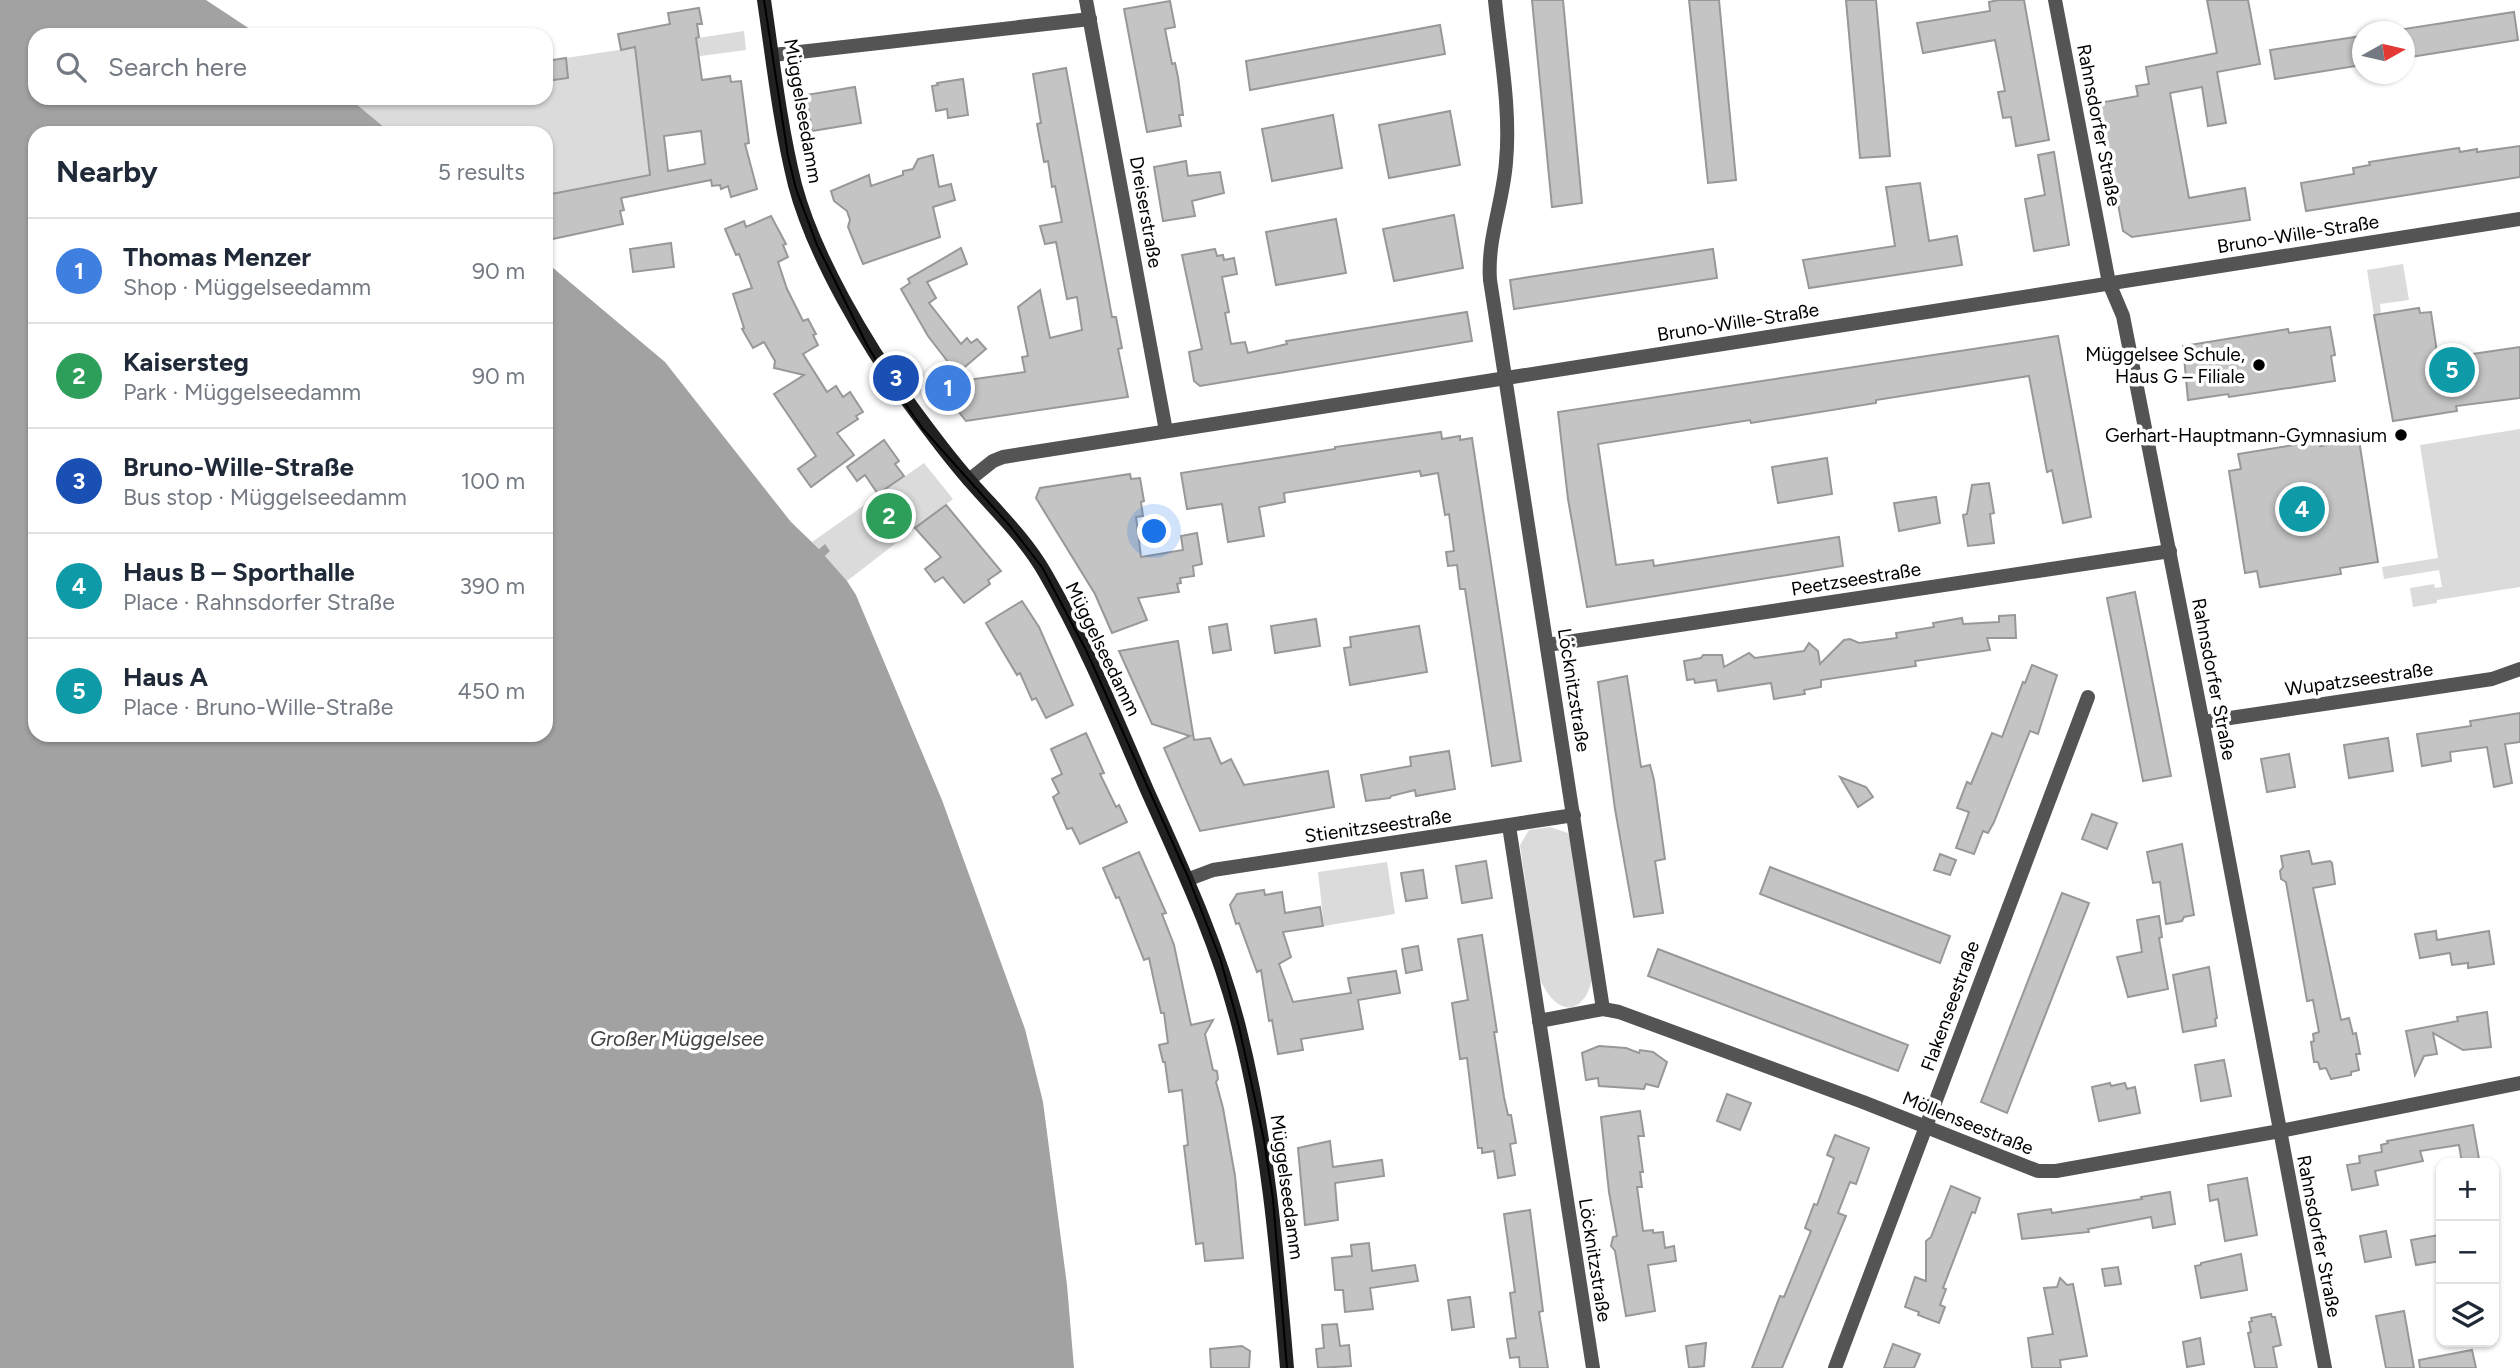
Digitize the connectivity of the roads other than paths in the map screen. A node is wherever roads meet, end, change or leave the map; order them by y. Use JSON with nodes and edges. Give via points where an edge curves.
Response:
{"nodes":[{"id":1,"x":764,"y":0,"type":"edge"},
{"id":2,"x":1086,"y":0,"type":"edge"},
{"id":3,"x":1495,"y":0,"type":"edge"},
{"id":4,"x":2055,"y":0,"type":"edge"},
{"id":5,"x":1090,"y":19,"type":"junction"},
{"id":6,"x":773,"y":55,"type":"junction"},
{"id":7,"x":2520,"y":219,"type":"edge"},
{"id":8,"x":2109,"y":284,"type":"junction"},
{"id":9,"x":1505,"y":377,"type":"junction"},
{"id":10,"x":1166,"y":431,"type":"junction"},
{"id":11,"x":969,"y":480,"type":"junction"},
{"id":12,"x":2170,"y":551,"type":"junction"},
{"id":13,"x":1547,"y":645,"type":"junction"},
{"id":14,"x":2520,"y":669,"type":"edge"},
{"id":15,"x":2088,"y":697,"type":"dead end"},
{"id":16,"x":2203,"y":722,"type":"junction"},
{"id":17,"x":1574,"y":815,"type":"junction"},
{"id":18,"x":1509,"y":826,"type":"junction"},
{"id":19,"x":1189,"y":878,"type":"junction"},
{"id":20,"x":1603,"y":1009,"type":"junction"},
{"id":21,"x":1539,"y":1021,"type":"junction"},
{"id":22,"x":2520,"y":1083,"type":"edge"},
{"id":23,"x":1926,"y":1129,"type":"junction"},
{"id":24,"x":2280,"y":1131,"type":"junction"},
{"id":25,"x":1287,"y":1368,"type":"edge"},
{"id":26,"x":1592,"y":1368,"type":"edge"},
{"id":27,"x":1835,"y":1368,"type":"edge"},
{"id":28,"x":2325,"y":1368,"type":"edge"}],
"edges":[{"from":1,"to":6,"type":"main road","name":"Müggelseedamm"},
{"from":2,"to":5,"type":"street","name":"Dreiserstraße"},
{"from":3,"to":9,"type":"street","name":"Löcknitzstraße","via":[[1508,136],[1489,261]]},
{"from":4,"to":8,"type":"street","name":"Rahnsdorfer Straße"},
{"from":5,"to":6,"type":"street"},
{"from":5,"to":10,"type":"street","name":"Dreiserstraße"},
{"from":6,"to":11,"type":"main road","name":"Müggelseedamm","via":[[788,156],[817,245],[893,381]]},
{"from":7,"to":8,"type":"street","name":"Bruno-Wille-Straße"},
{"from":8,"to":9,"type":"street","name":"Bruno-Wille-Straße"},
{"from":8,"to":12,"type":"street","name":"Rahnsdorfer Straße","via":[[2123,316]]},
{"from":9,"to":10,"type":"street","name":"Bruno-Wille-Straße"},
{"from":9,"to":13,"type":"street","name":"Löcknitzstraße"},
{"from":10,"to":11,"type":"street","name":"Bruno-Wille-Straße","via":[[1003,457]]},
{"from":11,"to":19,"type":"main road","name":"Müggelseedamm","via":[[1042,567],[1086,650]]},
{"from":12,"to":13,"type":"street","name":"Peetzseestraße"},
{"from":12,"to":16,"type":"street","name":"Rahnsdorfer Straße"},
{"from":13,"to":17,"type":"street","name":"Löcknitzstraße"},
{"from":14,"to":16,"type":"street","name":"Wupatzseestraße","via":[[2492,679]]},
{"from":15,"to":23,"type":"street","name":"Flakenseestraße"},
{"from":16,"to":24,"type":"street","name":"Rahnsdorfer Straße"},
{"from":17,"to":18,"type":"street","name":"Stienitzseestraße"},
{"from":17,"to":20,"type":"street","name":"Löcknitzstraße"},
{"from":18,"to":19,"type":"street","name":"Stienitzseestraße","via":[[1213,870]]},
{"from":18,"to":21,"type":"street","name":"Löcknitzstraße"},
{"from":19,"to":25,"type":"main road","name":"Müggelseedamm","via":[[1224,974],[1264,1140]]},
{"from":20,"to":21,"type":"street","name":"Möllenseestraße"},
{"from":20,"to":23,"type":"street","name":"Möllenseestraße"},
{"from":21,"to":26,"type":"street","name":"Löcknitzstraße"},
{"from":22,"to":24,"type":"street","name":"Möllenseestraße"},
{"from":23,"to":24,"type":"street","name":"Möllenseestraße","via":[[2038,1171]]},
{"from":23,"to":27,"type":"street","name":"Flakenseestraße"},
{"from":24,"to":28,"type":"street","name":"Rahnsdorfer Straße"}]}
